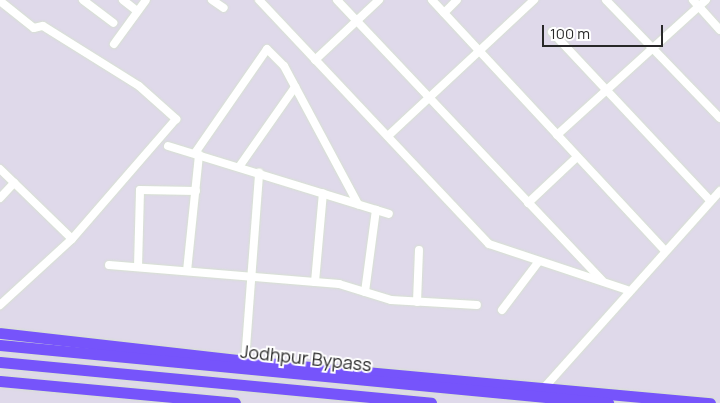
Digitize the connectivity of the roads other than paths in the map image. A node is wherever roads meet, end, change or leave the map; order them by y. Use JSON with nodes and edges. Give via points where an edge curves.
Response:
{"nodes":[{"id":1,"x":84,"y":0,"type":"edge"},
{"id":2,"x":123,"y":0,"type":"edge"},
{"id":3,"x":146,"y":0,"type":"edge"},
{"id":4,"x":212,"y":0,"type":"edge"},
{"id":5,"x":259,"y":0,"type":"edge"},
{"id":6,"x":272,"y":0,"type":"edge"},
{"id":7,"x":337,"y":0,"type":"edge"},
{"id":8,"x":379,"y":0,"type":"edge"},
{"id":9,"x":432,"y":0,"type":"edge"},
{"id":10,"x":457,"y":0,"type":"edge"},
{"id":11,"x":534,"y":0,"type":"edge"},
{"id":12,"x":606,"y":0,"type":"edge"},
{"id":13,"x":693,"y":0,"type":"edge"},
{"id":14,"x":706,"y":0,"type":"edge"},
{"id":15,"x":0,"y":1,"type":"edge"},
{"id":16,"x":699,"y":6,"type":"junction"},
{"id":17,"x":265,"y":7,"type":"junction"},
{"id":18,"x":224,"y":8,"type":"dead end"},
{"id":19,"x":138,"y":11,"type":"junction"},
{"id":20,"x":444,"y":13,"type":"junction"},
{"id":21,"x":357,"y":21,"type":"junction"},
{"id":22,"x":113,"y":24,"type":"dead end"},
{"id":23,"x":720,"y":30,"type":"edge"},
{"id":24,"x":552,"y":32,"type":"dead end"},
{"id":25,"x":114,"y":44,"type":"dead end"},
{"id":26,"x":653,"y":48,"type":"junction"},
{"id":27,"x":479,"y":51,"type":"junction"},
{"id":28,"x":315,"y":60,"type":"junction"},
{"id":29,"x":295,"y":86,"type":"junction"},
{"id":30,"x":607,"y":90,"type":"junction"},
{"id":31,"x":429,"y":98,"type":"junction"},
{"id":32,"x":720,"y":118,"type":"edge"},
{"id":33,"x":557,"y":135,"type":"junction"},
{"id":34,"x":388,"y":136,"type":"junction"},
{"id":35,"x":168,"y":146,"type":"dead end"},
{"id":36,"x":197,"y":154,"type":"junction"},
{"id":37,"x":577,"y":156,"type":"junction"},
{"id":38,"x":239,"y":167,"type":"junction"},
{"id":39,"x":0,"y":169,"type":"edge"},
{"id":40,"x":259,"y":174,"type":"junction"},
{"id":41,"x":14,"y":183,"type":"junction"},
{"id":42,"x":196,"y":191,"type":"junction"},
{"id":43,"x":720,"y":191,"type":"edge"},
{"id":44,"x":323,"y":193,"type":"junction"},
{"id":45,"x":0,"y":198,"type":"edge"},
{"id":46,"x":710,"y":200,"type":"junction"},
{"id":47,"x":528,"y":203,"type":"junction"},
{"id":48,"x":358,"y":204,"type":"junction"},
{"id":49,"x":376,"y":210,"type":"junction"},
{"id":50,"x":389,"y":214,"type":"dead end"},
{"id":51,"x":72,"y":239,"type":"junction"},
{"id":52,"x":419,"y":250,"type":"dead end"},
{"id":53,"x":664,"y":250,"type":"junction"},
{"id":54,"x":539,"y":261,"type":"junction"},
{"id":55,"x":109,"y":265,"type":"dead end"},
{"id":56,"x":138,"y":267,"type":"junction"},
{"id":57,"x":187,"y":271,"type":"junction"},
{"id":58,"x":250,"y":276,"type":"junction"},
{"id":59,"x":315,"y":282,"type":"junction"},
{"id":60,"x":603,"y":282,"type":"junction"},
{"id":61,"x":627,"y":290,"type":"junction"},
{"id":62,"x":365,"y":292,"type":"junction"},
{"id":63,"x":417,"y":302,"type":"junction"},
{"id":64,"x":0,"y":305,"type":"edge"},
{"id":65,"x":477,"y":305,"type":"dead end"},
{"id":66,"x":502,"y":310,"type":"dead end"},
{"id":67,"x":0,"y":333,"type":"edge"},
{"id":68,"x":0,"y":345,"type":"edge"},
{"id":69,"x":245,"y":361,"type":"junction"},
{"id":70,"x":0,"y":362,"type":"edge"},
{"id":71,"x":0,"y":381,"type":"edge"},
{"id":72,"x":543,"y":389,"type":"junction"},
{"id":73,"x":235,"y":403,"type":"edge"},
{"id":74,"x":430,"y":403,"type":"edge"},
{"id":75,"x":608,"y":403,"type":"edge"},
{"id":76,"x":710,"y":403,"type":"edge"}],
"edges":[{"from":1,"to":22,"type":"street"},
{"from":2,"to":19,"type":"street"},
{"from":3,"to":19,"type":"street"},
{"from":4,"to":18,"type":"street"},
{"from":5,"to":17,"type":"street"},
{"from":6,"to":17,"type":"street"},
{"from":7,"to":21,"type":"street"},
{"from":8,"to":21,"type":"street"},
{"from":9,"to":20,"type":"street"},
{"from":10,"to":20,"type":"street"},
{"from":11,"to":27,"type":"street"},
{"from":12,"to":26,"type":"street"},
{"from":13,"to":16,"type":"street"},
{"from":14,"to":16,"type":"street"},
{"from":15,"to":51,"type":"street","via":[[34,28],[43,26],[139,86],[176,119]]},
{"from":16,"to":23,"type":"street"},
{"from":16,"to":26,"type":"street"},
{"from":17,"to":28,"type":"street"},
{"from":19,"to":25,"type":"street"},
{"from":20,"to":27,"type":"street"},
{"from":21,"to":28,"type":"street"},
{"from":21,"to":31,"type":"street"},
{"from":24,"to":30,"type":"street"},
{"from":26,"to":30,"type":"street"},
{"from":26,"to":32,"type":"street"},
{"from":27,"to":31,"type":"street"},
{"from":27,"to":33,"type":"street"},
{"from":28,"to":34,"type":"street"},
{"from":29,"to":36,"type":"street","via":[[267,50]]},
{"from":29,"to":38,"type":"street"},
{"from":29,"to":48,"type":"street"},
{"from":30,"to":33,"type":"street"},
{"from":30,"to":46,"type":"street"},
{"from":31,"to":34,"type":"street"},
{"from":31,"to":47,"type":"street"},
{"from":33,"to":37,"type":"street"},
{"from":34,"to":54,"type":"street","via":[[489,244]]},
{"from":35,"to":36,"type":"street"},
{"from":36,"to":38,"type":"street"},
{"from":36,"to":42,"type":"street"},
{"from":37,"to":47,"type":"street"},
{"from":37,"to":53,"type":"street"},
{"from":38,"to":40,"type":"street"},
{"from":39,"to":41,"type":"street"},
{"from":40,"to":44,"type":"street"},
{"from":40,"to":58,"type":"street"},
{"from":41,"to":45,"type":"street"},
{"from":41,"to":51,"type":"street"},
{"from":42,"to":56,"type":"street","via":[[140,190]]},
{"from":42,"to":57,"type":"street"},
{"from":43,"to":46,"type":"street"},
{"from":44,"to":48,"type":"street"},
{"from":44,"to":59,"type":"street"},
{"from":46,"to":53,"type":"street"},
{"from":47,"to":60,"type":"street"},
{"from":48,"to":49,"type":"street"},
{"from":49,"to":50,"type":"street"},
{"from":49,"to":62,"type":"street"},
{"from":51,"to":64,"type":"street"},
{"from":52,"to":63,"type":"street"},
{"from":53,"to":61,"type":"street"},
{"from":54,"to":60,"type":"street"},
{"from":54,"to":66,"type":"street"},
{"from":55,"to":56,"type":"street"},
{"from":56,"to":57,"type":"street"},
{"from":57,"to":58,"type":"street"},
{"from":58,"to":59,"type":"street"},
{"from":58,"to":69,"type":"street"},
{"from":59,"to":62,"type":"street"},
{"from":60,"to":61,"type":"street"},
{"from":61,"to":72,"type":"street"},
{"from":62,"to":63,"type":"street"},
{"from":63,"to":65,"type":"street"},
{"from":67,"to":69,"type":"highway"},
{"from":68,"to":75,"type":"highway","name":"Jodhpur Bypass"},
{"from":69,"to":72,"type":"highway"},
{"from":70,"to":74,"type":"highway","name":"Jodhpur Bypass"},
{"from":71,"to":73,"type":"highway"},
{"from":72,"to":76,"type":"highway"}]}
